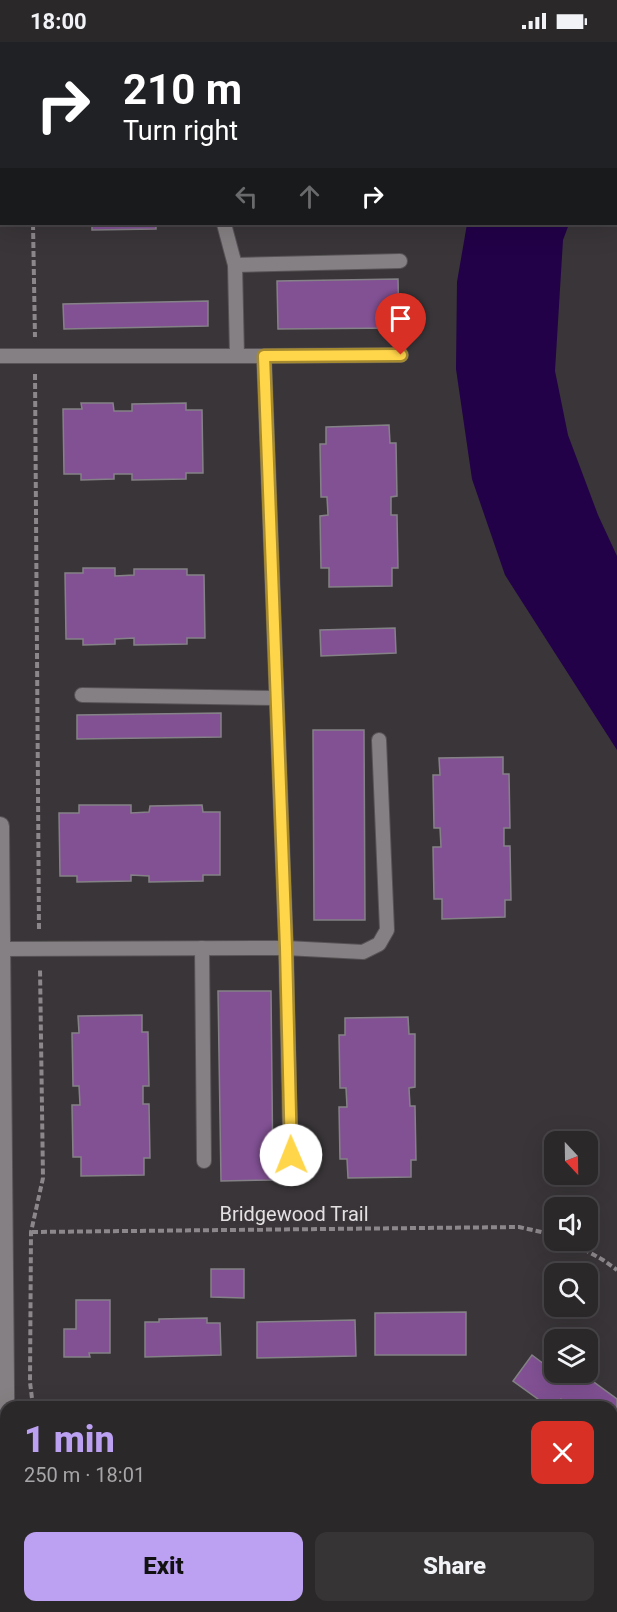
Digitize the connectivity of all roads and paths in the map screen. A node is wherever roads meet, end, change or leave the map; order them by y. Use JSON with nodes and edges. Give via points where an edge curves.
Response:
{"nodes":[{"id":1,"x":33,"y":225,"type":"edge"},
{"id":2,"x":224,"y":225,"type":"edge"},
{"id":3,"x":400,"y":261,"type":"dead end"},
{"id":4,"x":235,"y":265,"type":"junction"},
{"id":5,"x":401,"y":355,"type":"dead end"},
{"id":6,"x":0,"y":356,"type":"edge"},
{"id":7,"x":35,"y":356,"type":"junction"},
{"id":8,"x":237,"y":356,"type":"junction"},
{"id":9,"x":264,"y":356,"type":"junction"},
{"id":10,"x":82,"y":695,"type":"dead end"},
{"id":11,"x":276,"y":698,"type":"junction"},
{"id":12,"x":380,"y":740,"type":"dead end"},
{"id":13,"x":0,"y":826,"type":"edge"},
{"id":14,"x":202,"y":948,"type":"junction"},
{"id":15,"x":286,"y":948,"type":"junction"},
{"id":16,"x":2,"y":949,"type":"junction"},
{"id":17,"x":39,"y":949,"type":"junction"},
{"id":18,"x":204,"y":1161,"type":"dead end"},
{"id":19,"x":291,"y":1178,"type":"dead end"},
{"id":20,"x":31,"y":1232,"type":"junction"},
{"id":21,"x":544,"y":1233,"type":"edge"},
{"id":22,"x":587,"y":1251,"type":"edge"},
{"id":23,"x":617,"y":1270,"type":"edge"},
{"id":24,"x":5,"y":1401,"type":"edge"},
{"id":25,"x":32,"y":1401,"type":"edge"}],
"edges":[{"from":1,"to":7,"type":"path"},
{"from":2,"to":4,"type":"lane"},
{"from":3,"to":4,"type":"lane"},
{"from":4,"to":8,"type":"lane"},
{"from":5,"to":9,"type":"lane"},
{"from":6,"to":7,"type":"lane"},
{"from":7,"to":8,"type":"lane"},
{"from":7,"to":17,"type":"path"},
{"from":8,"to":9,"type":"lane"},
{"from":9,"to":11,"type":"lane"},
{"from":10,"to":11,"type":"lane"},
{"from":11,"to":15,"type":"lane"},
{"from":12,"to":15,"type":"lane","via":[[387,930],[379,944],[363,952]]},
{"from":13,"to":16,"type":"main road"},
{"from":14,"to":15,"type":"lane"},
{"from":14,"to":17,"type":"lane"},
{"from":14,"to":18,"type":"lane"},
{"from":15,"to":19,"type":"lane"},
{"from":16,"to":17,"type":"lane"},
{"from":16,"to":24,"type":"main road"},
{"from":17,"to":20,"type":"path","via":[[43,1178]]},
{"from":20,"to":21,"type":"path","name":"Bridgewood Trail","via":[[519,1227]]},
{"from":20,"to":25,"type":"path"},
{"from":22,"to":23,"type":"path"}]}
